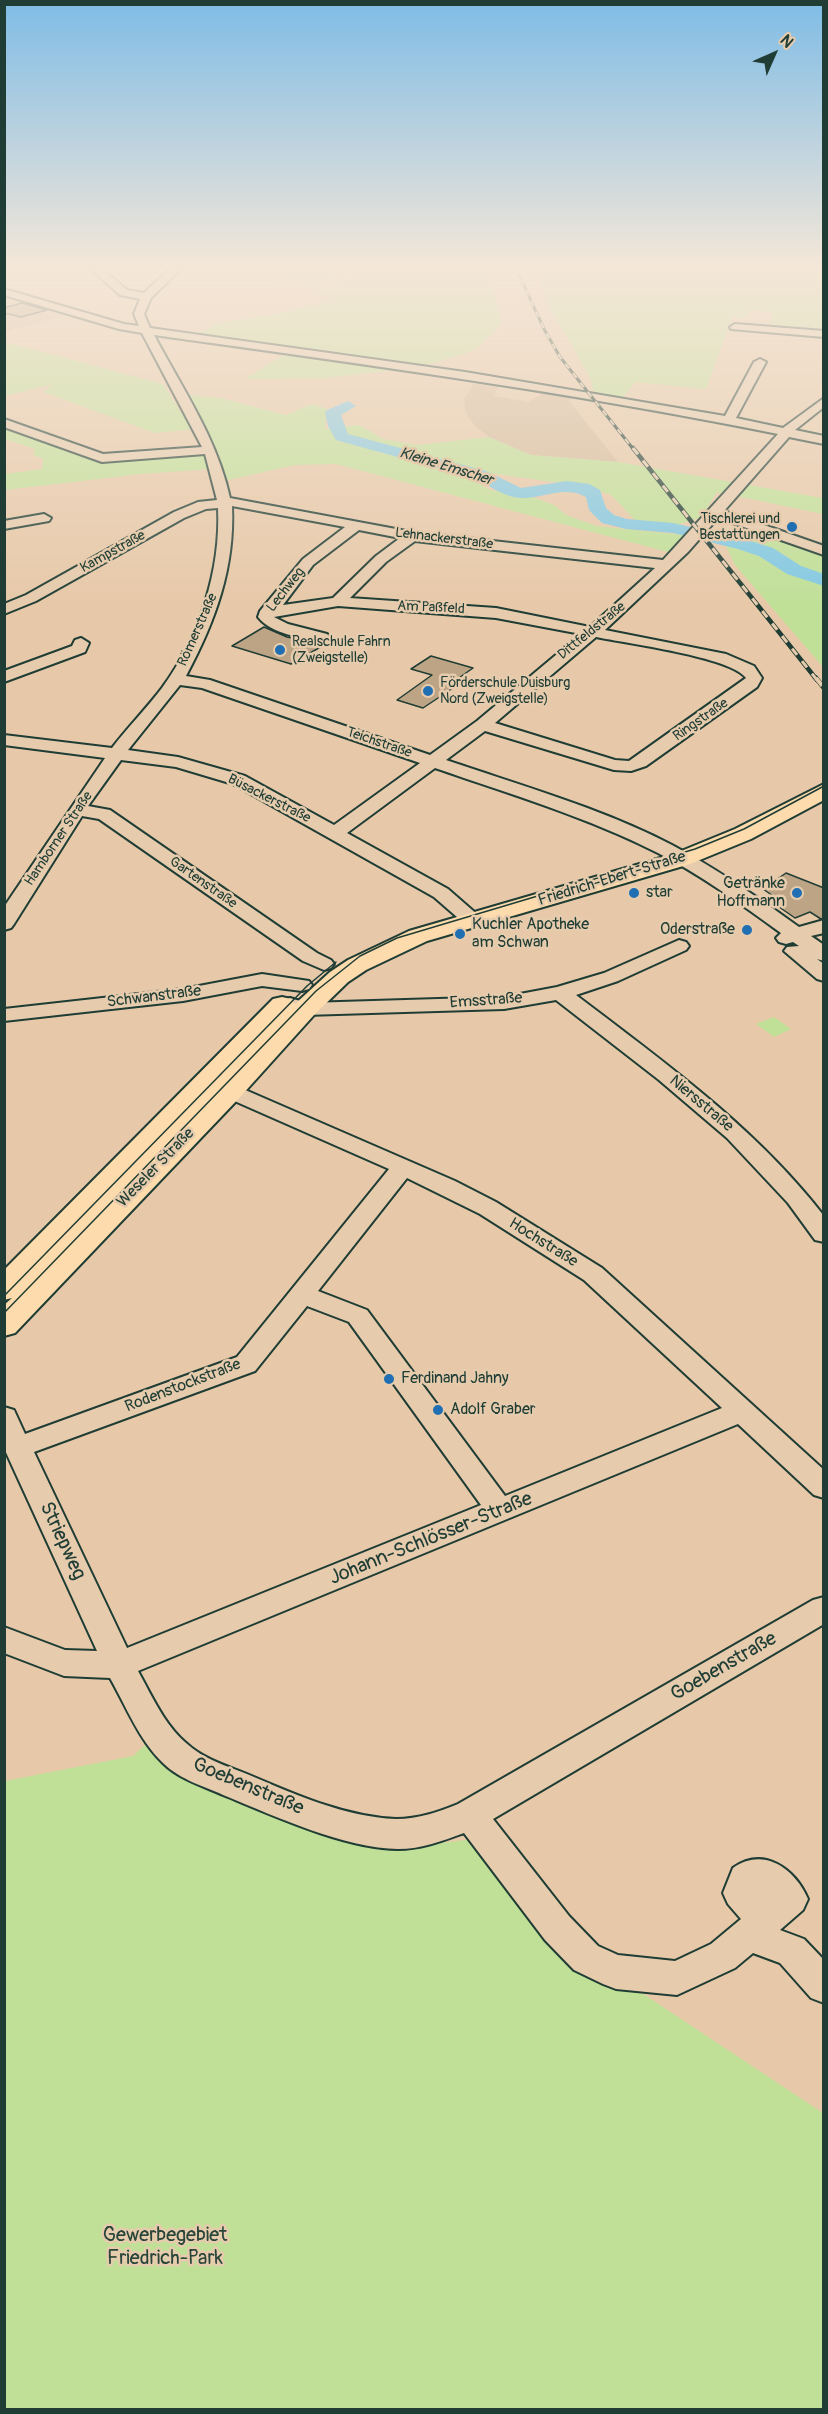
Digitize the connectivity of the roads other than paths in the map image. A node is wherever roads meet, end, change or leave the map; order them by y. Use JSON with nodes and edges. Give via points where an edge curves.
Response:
{"nodes":[{"id":1,"x":172,"y":381,"type":"edge"},
{"id":2,"x":498,"y":381,"type":"edge"},
{"id":3,"x":750,"y":381,"type":"edge"},
{"id":4,"x":824,"y":401,"type":"edge"},
{"id":5,"x":729,"y":420,"type":"junction"},
{"id":6,"x":4,"y":423,"type":"edge"},
{"id":7,"x":787,"y":432,"type":"junction"},
{"id":8,"x":824,"y":440,"type":"edge"},
{"id":9,"x":208,"y":450,"type":"junction"},
{"id":10,"x":224,"y":502,"type":"junction"},
{"id":11,"x":716,"y":513,"type":"junction"},
{"id":12,"x":44,"y":518,"type":"dead end"},
{"id":13,"x":4,"y":525,"type":"edge"},
{"id":14,"x":356,"y":526,"type":"junction"},
{"id":15,"x":412,"y":536,"type":"junction"},
{"id":16,"x":824,"y":551,"type":"edge"},
{"id":17,"x":665,"y":566,"type":"junction"},
{"id":18,"x":338,"y":602,"type":"junction"},
{"id":19,"x":4,"y":610,"type":"edge"},
{"id":20,"x":268,"y":611,"type":"junction"},
{"id":21,"x":592,"y":632,"type":"junction"},
{"id":22,"x":322,"y":637,"type":"dead end"},
{"id":23,"x":81,"y":643,"type":"dead end"},
{"id":24,"x":4,"y":677,"type":"edge"},
{"id":25,"x":175,"y":680,"type":"junction"},
{"id":26,"x":483,"y":725,"type":"junction"},
{"id":27,"x":4,"y":740,"type":"edge"},
{"id":28,"x":115,"y":755,"type":"junction"},
{"id":29,"x":432,"y":762,"type":"junction"},
{"id":30,"x":824,"y":776,"type":"edge"},
{"id":31,"x":824,"y":791,"type":"edge"},
{"id":32,"x":78,"y":810,"type":"junction"},
{"id":33,"x":335,"y":833,"type":"junction"},
{"id":34,"x":662,"y":856,"type":"junction"},
{"id":35,"x":465,"y":914,"type":"junction"},
{"id":36,"x":4,"y":924,"type":"edge"},
{"id":37,"x":824,"y":926,"type":"edge"},
{"id":38,"x":789,"y":937,"type":"junction"},
{"id":39,"x":679,"y":946,"type":"dead end"},
{"id":40,"x":824,"y":955,"type":"edge"},
{"id":41,"x":324,"y":964,"type":"junction"},
{"id":42,"x":824,"y":975,"type":"edge"},
{"id":43,"x":560,"y":993,"type":"junction"},
{"id":44,"x":297,"y":999,"type":"junction"},
{"id":45,"x":4,"y":1015,"type":"edge"},
{"id":46,"x":219,"y":1085,"type":"junction"},
{"id":47,"x":404,"y":1166,"type":"junction"},
{"id":48,"x":824,"y":1234,"type":"edge"},
{"id":49,"x":4,"y":1289,"type":"edge"},
{"id":50,"x":302,"y":1294,"type":"junction"},
{"id":51,"x":4,"y":1324,"type":"edge"},
{"id":52,"x":742,"y":1411,"type":"junction"},
{"id":53,"x":4,"y":1417,"type":"edge"},
{"id":54,"x":19,"y":1447,"type":"junction"},
{"id":55,"x":824,"y":1487,"type":"edge"},
{"id":56,"x":500,"y":1510,"type":"junction"},
{"id":57,"x":824,"y":1609,"type":"edge"},
{"id":58,"x":4,"y":1639,"type":"edge"},
{"id":59,"x":119,"y":1665,"type":"junction"},
{"id":60,"x":470,"y":1815,"type":"junction"},
{"id":61,"x":824,"y":1986,"type":"edge"}],
"edges":[{"from":1,"to":9,"type":"street","name":"Römerstraße"},
{"from":2,"to":5,"type":"street"},
{"from":3,"to":5,"type":"street"},
{"from":4,"to":7,"type":"street","name":"Dittfeldstraße"},
{"from":5,"to":7,"type":"street"},
{"from":6,"to":9,"type":"street","via":[[102,458]]},
{"from":7,"to":8,"type":"street"},
{"from":7,"to":11,"type":"street","name":"Dittfeldstraße"},
{"from":9,"to":10,"type":"street","name":"Römerstraße","via":[[219,474]]},
{"from":10,"to":14,"type":"street","name":"Lehnackerstraße"},
{"from":10,"to":19,"type":"street","name":"Kampstraße","via":[[179,515]]},
{"from":10,"to":25,"type":"street","name":"Römerstraße","via":[[226,546],[218,586],[210,611]]},
{"from":11,"to":16,"type":"street"},
{"from":11,"to":17,"type":"street","name":"Dittfeldstraße"},
{"from":12,"to":13,"type":"street"},
{"from":14,"to":15,"type":"street","name":"Lehnackerstraße"},
{"from":14,"to":20,"type":"street","name":"Lechweg","via":[[308,562]]},
{"from":15,"to":17,"type":"street","name":"Lehnackerstraße"},
{"from":15,"to":18,"type":"street","via":[[381,559]]},
{"from":17,"to":21,"type":"street","name":"Dittfeldstraße"},
{"from":18,"to":20,"type":"street","name":"Am Paßfeld"},
{"from":18,"to":21,"type":"street","name":"Am Paßfeld","via":[[496,613]]},
{"from":20,"to":22,"type":"street","name":"Lechweg","via":[[268,621]]},
{"from":21,"to":26,"type":"street","name":"Dittfeldstraße"},
{"from":21,"to":26,"type":"street","name":"Ringstraße","via":[[720,657],[748,669],[754,678],[714,712],[631,766],[614,765]]},
{"from":23,"to":24,"type":"street","via":[[79,649]]},
{"from":25,"to":28,"type":"street","name":"Römerstraße"},
{"from":25,"to":29,"type":"street","name":"Teichstraße","via":[[204,683]]},
{"from":26,"to":29,"type":"street","name":"Dittfeldstraße"},
{"from":27,"to":28,"type":"street","name":"Büsackerstraße"},
{"from":28,"to":32,"type":"street","name":"Hamborner Straße"},
{"from":28,"to":33,"type":"street","name":"Büsackerstraße","via":[[178,762],[239,780]]},
{"from":29,"to":33,"type":"street","name":"Dittfeldstraße"},
{"from":29,"to":34,"type":"street","name":"Teichstraße","via":[[580,814]]},
{"from":30,"to":34,"type":"main road","name":"Friedrich-Ebert-Straße"},
{"from":31,"to":34,"type":"main road","name":"Friedrich-Ebert-Straße","via":[[743,834]]},
{"from":32,"to":36,"type":"street","name":"Hamborner Straße"},
{"from":32,"to":41,"type":"street","name":"Gartenstraße","via":[[104,814]]},
{"from":33,"to":35,"type":"street","name":"Büsackerstraße","via":[[441,893]]},
{"from":34,"to":35,"type":"main road","name":"Friedrich-Ebert-Straße"},
{"from":34,"to":38,"type":"street","name":"Teichstraße","via":[[729,906]]},
{"from":35,"to":41,"type":"main road","name":"Friedrich-Ebert-Straße","via":[[383,932]]},
{"from":35,"to":44,"type":"main road","name":"Friedrich-Ebert-Straße","via":[[378,953]]},
{"from":37,"to":38,"type":"street"},
{"from":38,"to":40,"type":"street"},
{"from":38,"to":42,"type":"street"},
{"from":39,"to":43,"type":"street","name":"Emsstraße","via":[[611,977]]},
{"from":41,"to":44,"type":"main road","name":"Friedrich-Ebert-Straße"},
{"from":43,"to":44,"type":"street","name":"Emsstraße","via":[[504,1003]]},
{"from":43,"to":48,"type":"street","name":"Niersstraße","via":[[716,1115],[765,1160]]},
{"from":44,"to":45,"type":"street","name":"Schwanstraße","via":[[262,980],[183,995]]},
{"from":44,"to":46,"type":"main road","name":"Weseler Straße"},
{"from":46,"to":47,"type":"street","name":"Hochstraße"},
{"from":46,"to":49,"type":"main road","name":"Weseler Straße"},
{"from":46,"to":51,"type":"main road","name":"Weseler Straße"},
{"from":47,"to":50,"type":"street","name":"Rodenstockstraße"},
{"from":47,"to":52,"type":"street","name":"Hochstraße","via":[[488,1208],[593,1274]]},
{"from":50,"to":54,"type":"street","name":"Rodenstockstraße","via":[[246,1364]]},
{"from":50,"to":56,"type":"street","via":[[358,1316]]},
{"from":52,"to":55,"type":"street","name":"Hochstraße"},
{"from":52,"to":56,"type":"street","name":"Johann-Schlösser-Straße"},
{"from":53,"to":54,"type":"street","name":"Striepweg"},
{"from":54,"to":59,"type":"street","name":"Striepweg"},
{"from":56,"to":59,"type":"street","name":"Johann-Schlösser-Straße"},
{"from":57,"to":60,"type":"street","name":"Goebenstraße"},
{"from":58,"to":59,"type":"street","via":[[64,1663]]},
{"from":59,"to":60,"type":"street","name":"Goebenstraße","via":[[156,1732],[175,1754],[198,1769],[291,1808],[348,1826],[396,1834],[429,1831]]},
{"from":60,"to":61,"type":"street","via":[[557,1928],[586,1958],[616,1972],[677,1978],[723,1956],[757,1928],[792,1951]]}]}
